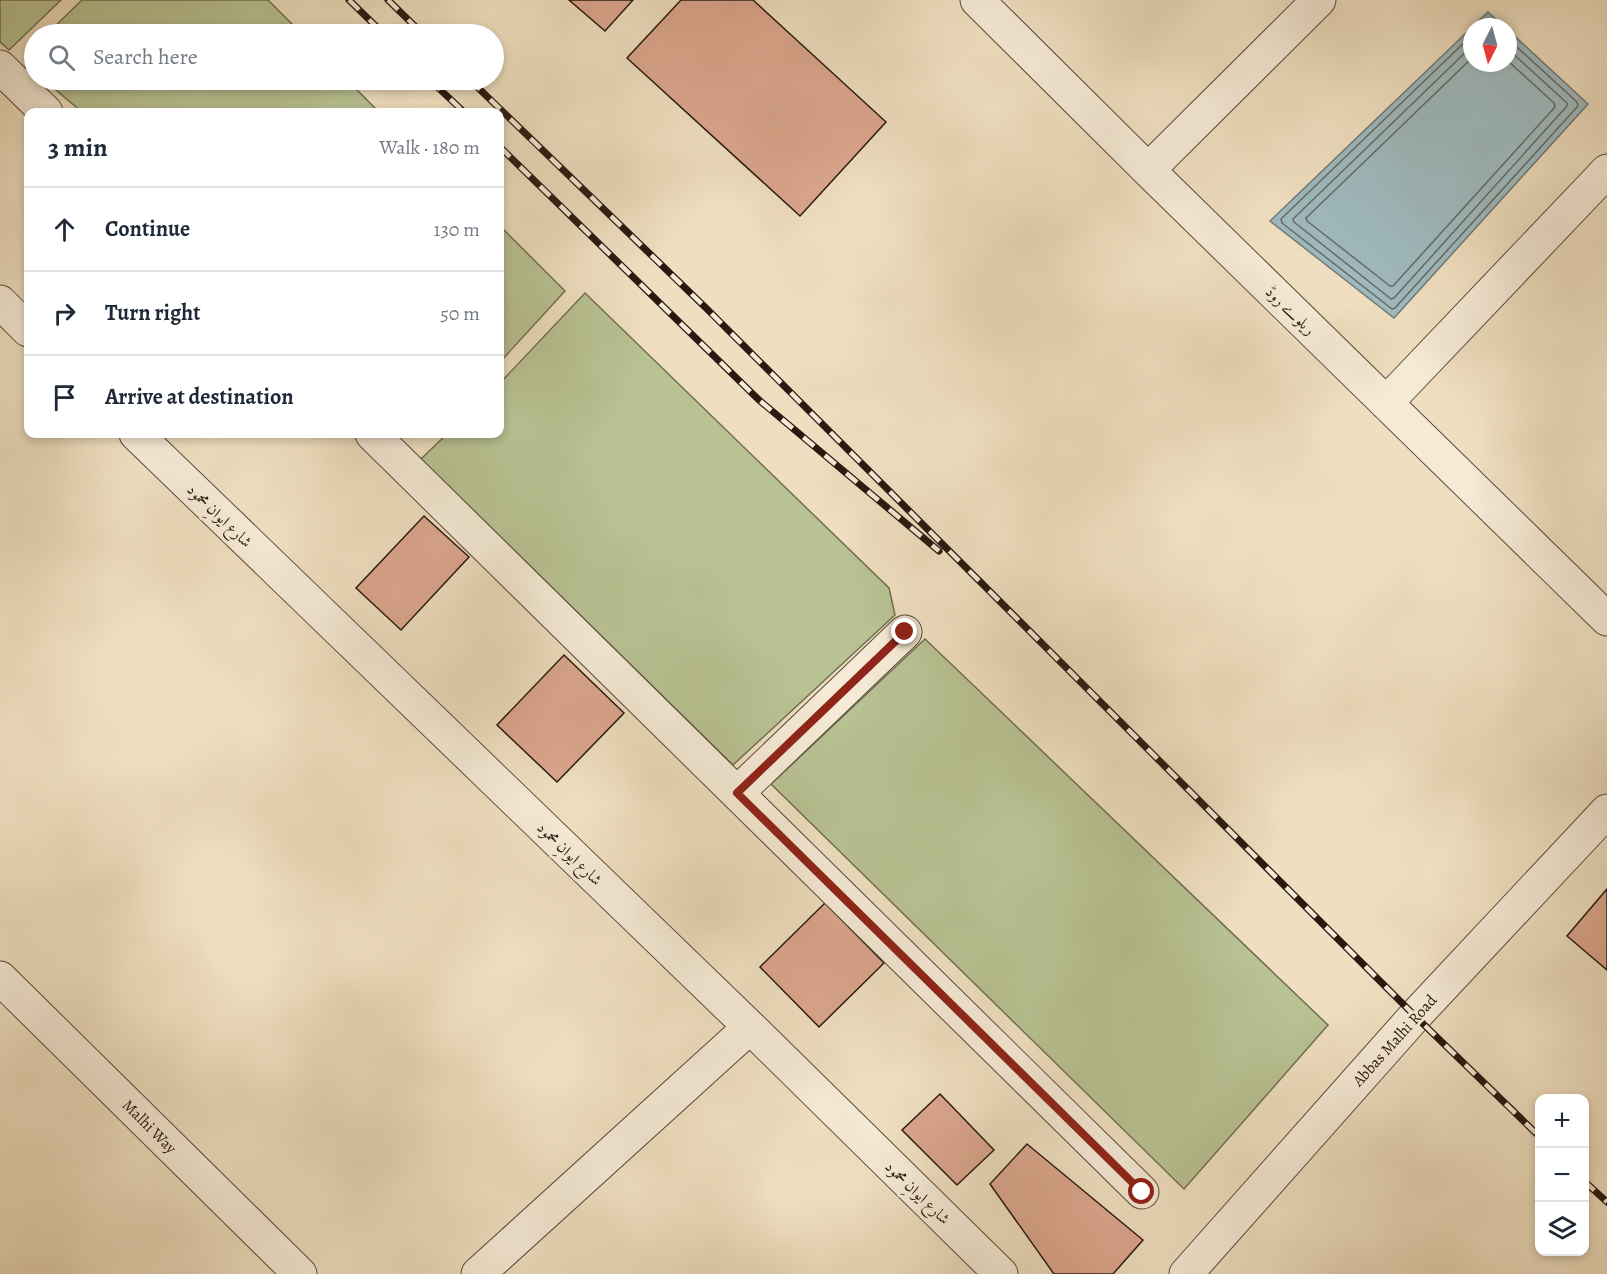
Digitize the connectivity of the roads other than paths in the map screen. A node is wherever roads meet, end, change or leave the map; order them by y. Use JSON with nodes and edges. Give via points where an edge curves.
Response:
{"nodes":[{"id":1,"x":977,"y":0,"type":"edge"},
{"id":2,"x":1319,"y":0,"type":"edge"},
{"id":3,"x":0,"y":67,"type":"edge"},
{"id":4,"x":42,"y":108,"type":"edge"},
{"id":5,"x":1148,"y":170,"type":"junction"},
{"id":6,"x":1607,"y":171,"type":"edge"},
{"id":7,"x":0,"y":302,"type":"edge"},
{"id":8,"x":24,"y":326,"type":"edge"},
{"id":9,"x":1386,"y":404,"type":"junction"},
{"id":10,"x":140,"y":438,"type":"edge"},
{"id":11,"x":376,"y":438,"type":"edge"},
{"id":12,"x":1607,"y":619,"type":"edge"},
{"id":13,"x":905,"y":632,"type":"dead end"},
{"id":14,"x":737,"y":793,"type":"junction"},
{"id":15,"x":1607,"y":811,"type":"edge"},
{"id":16,"x":0,"y":978,"type":"edge"},
{"id":17,"x":750,"y":1027,"type":"junction"},
{"id":18,"x":1142,"y":1192,"type":"dead end"},
{"id":19,"x":300,"y":1274,"type":"edge"},
{"id":20,"x":478,"y":1274,"type":"edge"},
{"id":21,"x":1001,"y":1274,"type":"edge"},
{"id":22,"x":1186,"y":1274,"type":"edge"}],
"edges":[{"from":1,"to":5,"type":"street","name":"ریلوے روڈ"},
{"from":2,"to":5,"type":"street"},
{"from":3,"to":4,"type":"street"},
{"from":5,"to":9,"type":"street","name":"ریلوے روڈ"},
{"from":6,"to":9,"type":"street"},
{"from":7,"to":8,"type":"street"},
{"from":9,"to":12,"type":"street","name":"ریلوے روڈ"},
{"from":10,"to":17,"type":"street","name":"شارع ایوانِ محمود"},
{"from":11,"to":14,"type":"street"},
{"from":13,"to":14,"type":"street"},
{"from":14,"to":18,"type":"street"},
{"from":15,"to":22,"type":"street","name":"Abbas Malhi Road","via":[[1415,1016]]},
{"from":16,"to":19,"type":"street","name":"Malhi Way"},
{"from":17,"to":20,"type":"street"},
{"from":17,"to":21,"type":"street","name":"شارع ایوانِ محمود"}]}
